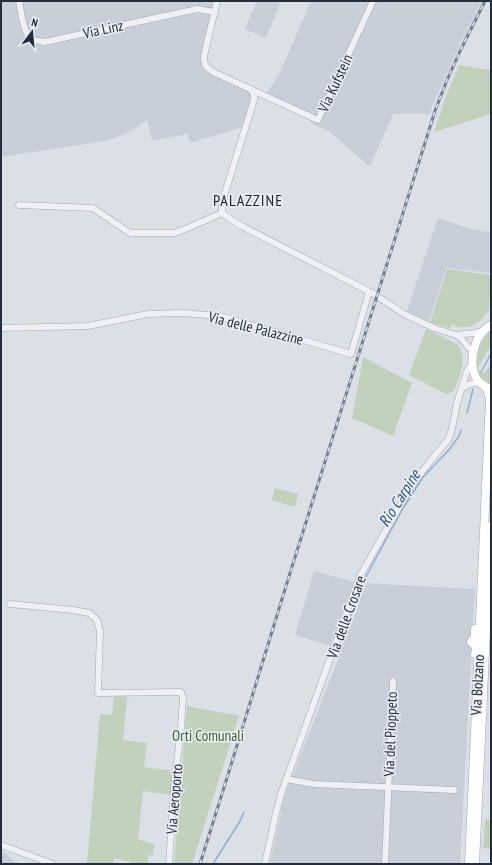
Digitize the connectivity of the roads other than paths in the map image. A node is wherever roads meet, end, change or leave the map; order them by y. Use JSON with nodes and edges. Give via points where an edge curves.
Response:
{"nodes":[{"id":1,"x":19,"y":1,"type":"edge"},
{"id":2,"x":217,"y":1,"type":"edge"},
{"id":3,"x":373,"y":1,"type":"edge"},
{"id":4,"x":215,"y":12,"type":"junction"},
{"id":5,"x":250,"y":89,"type":"junction"},
{"id":6,"x":19,"y":205,"type":"dead end"},
{"id":7,"x":222,"y":213,"type":"junction"},
{"id":8,"x":369,"y":292,"type":"junction"},
{"id":9,"x":488,"y":326,"type":"edge"},
{"id":10,"x":1,"y":328,"type":"edge"},
{"id":11,"x":456,"y":335,"type":"junction"},
{"id":12,"x":473,"y":352,"type":"junction"},
{"id":13,"x":472,"y":364,"type":"junction"},
{"id":14,"x":479,"y":382,"type":"junction"},
{"id":15,"x":462,"y":388,"type":"junction"},
{"id":16,"x":489,"y":388,"type":"edge"},
{"id":17,"x":491,"y":526,"type":"edge"},
{"id":18,"x":491,"y":534,"type":"edge"},
{"id":19,"x":10,"y":604,"type":"dead end"},
{"id":20,"x":488,"y":640,"type":"edge"},
{"id":21,"x":393,"y":681,"type":"dead end"},
{"id":22,"x":286,"y":779,"type":"junction"},
{"id":23,"x":388,"y":787,"type":"junction"},
{"id":24,"x":454,"y":790,"type":"dead end"},
{"id":25,"x":1,"y":845,"type":"edge"},
{"id":26,"x":54,"y":864,"type":"edge"},
{"id":27,"x":169,"y":864,"type":"edge"},
{"id":28,"x":265,"y":864,"type":"edge"},
{"id":29,"x":385,"y":864,"type":"edge"},
{"id":30,"x":469,"y":864,"type":"edge"},
{"id":31,"x":475,"y":864,"type":"edge"}],
"edges":[{"from":1,"to":4,"type":"street","name":"Via Linz","via":[[29,37],[45,42],[197,9]]},
{"from":2,"to":4,"type":"street"},
{"from":3,"to":5,"type":"street","name":"Via Kufstein","via":[[318,120]]},
{"from":4,"to":5,"type":"street","via":[[204,56],[206,67]]},
{"from":5,"to":7,"type":"street","via":[[254,94],[254,100],[224,196]]},
{"from":6,"to":7,"type":"street","via":[[93,208],[130,233],[175,233]]},
{"from":7,"to":8,"type":"street","via":[[236,223]]},
{"from":8,"to":10,"type":"street","name":"Via delle Palazzine","via":[[351,354],[220,316],[190,313],[148,314],[88,326]]},
{"from":8,"to":11,"type":"street","via":[[404,314]]},
{"from":9,"to":11,"type":"street","via":[[474,333]]},
{"from":9,"to":12,"type":"main road","via":[[478,338]]},
{"from":11,"to":12,"type":"street"},
{"from":12,"to":13,"type":"main road"},
{"from":13,"to":14,"type":"main road"},
{"from":13,"to":15,"type":"street","name":"Via delle Crosare"},
{"from":14,"to":15,"type":"street"},
{"from":14,"to":16,"type":"main road"},
{"from":15,"to":22,"type":"street","name":"Via delle Crosare","via":[[448,440],[410,488],[360,576]]},
{"from":16,"to":30,"type":"main road","name":"Via Bolzano","via":[[482,585],[477,599],[474,637],[471,642],[476,647],[476,691]]},
{"from":17,"to":18,"type":"main road","name":"Via Bolzano"},
{"from":18,"to":20,"type":"main road","name":"Via Bolzano"},
{"from":19,"to":27,"type":"street","name":"Via Aeroporto","via":[[73,610],[89,613],[97,620],[100,631],[98,693],[181,692],[181,727]]},
{"from":20,"to":31,"type":"main road","name":"Via Bolzano"},
{"from":21,"to":23,"type":"street","name":"Via del Pioppeto"},
{"from":22,"to":23,"type":"street","name":"Via del Pioppeto","via":[[314,784]]},
{"from":22,"to":28,"type":"street","name":"Via delle Crosare"},
{"from":23,"to":24,"type":"street","name":"Via del Pioppeto"},
{"from":23,"to":29,"type":"street","name":"Via del Pioppeto"},
{"from":25,"to":26,"type":"street"}]}
